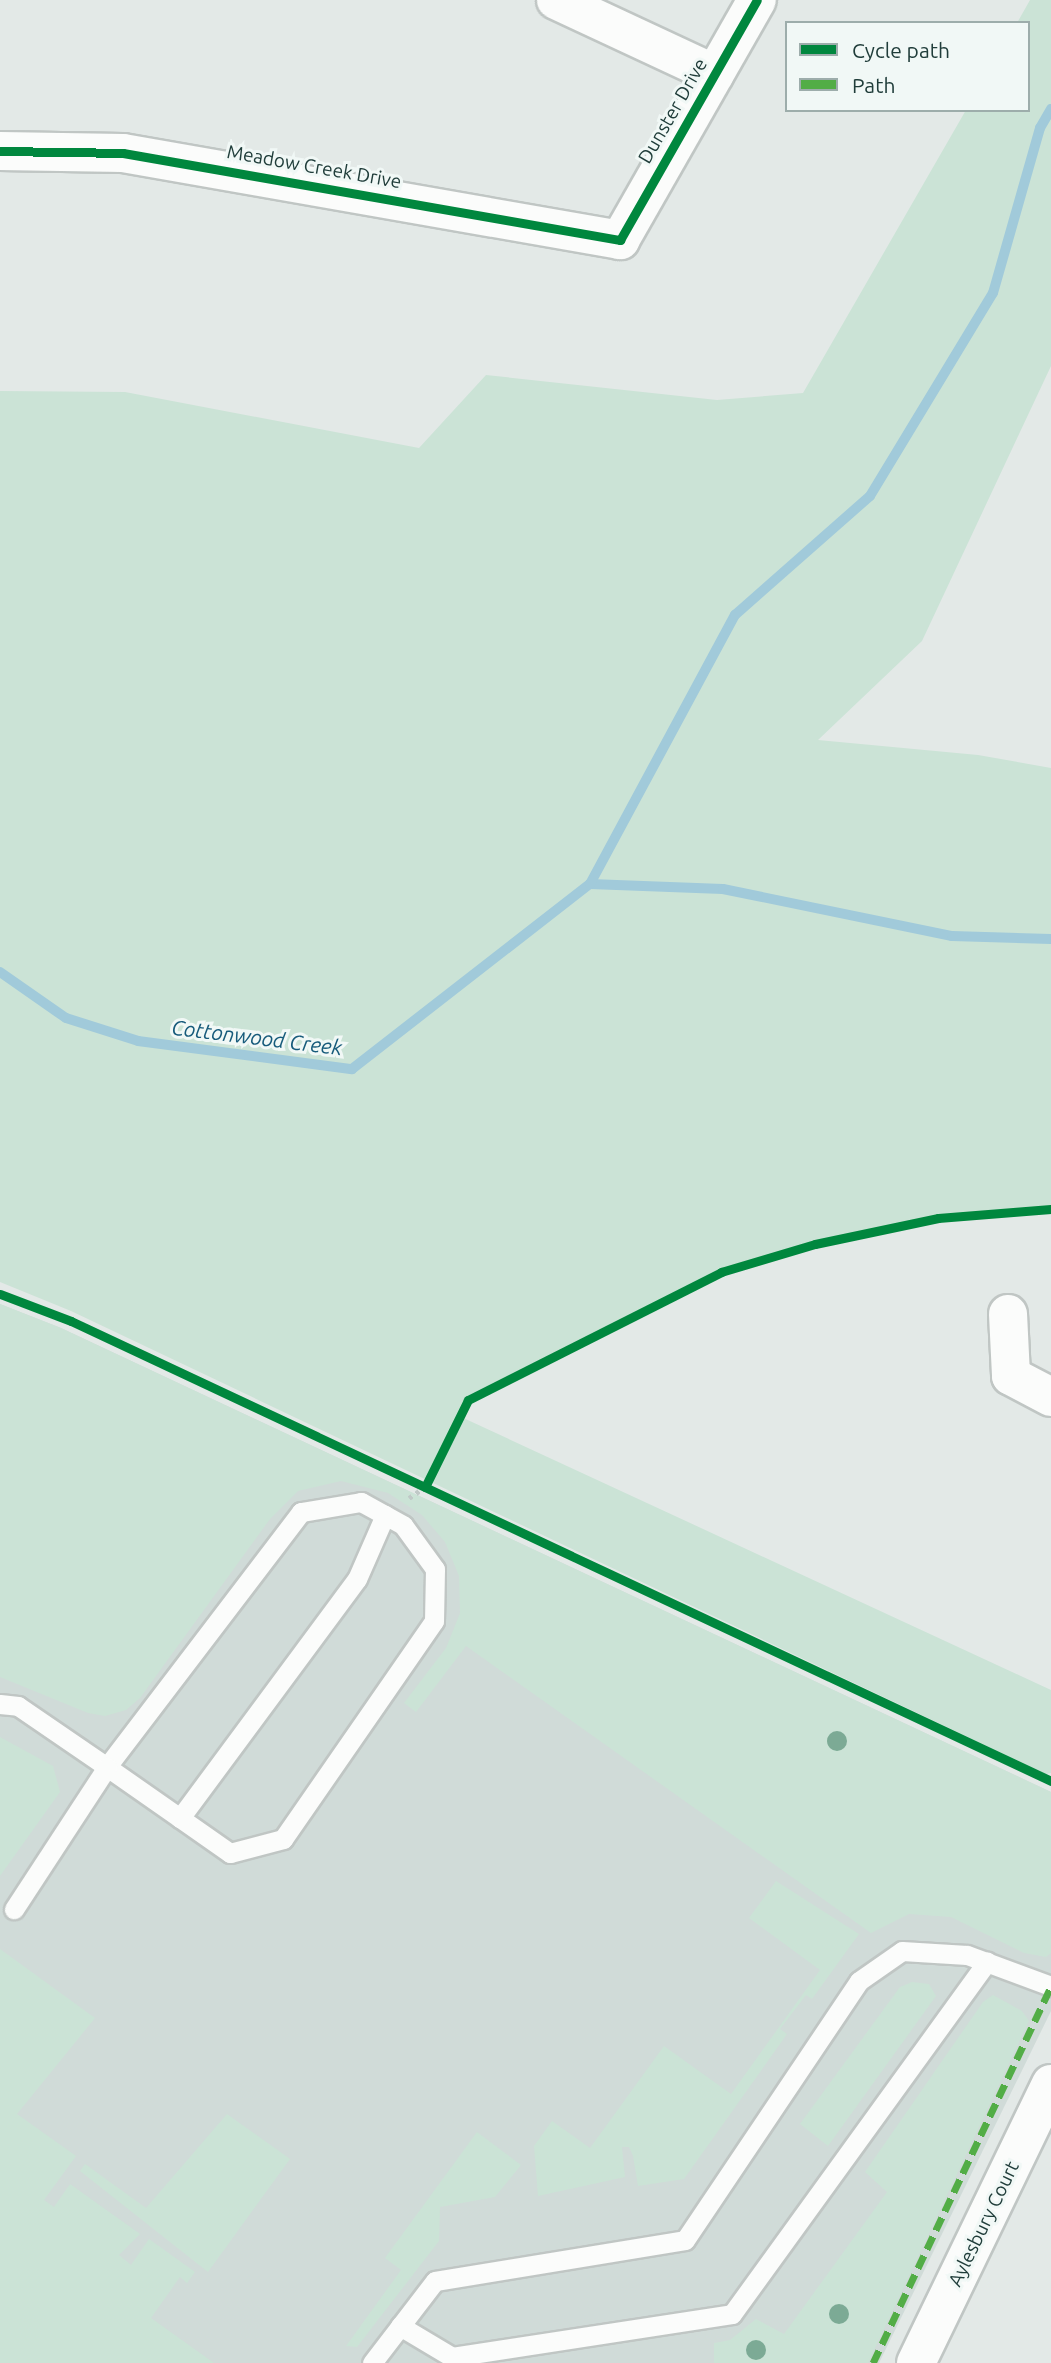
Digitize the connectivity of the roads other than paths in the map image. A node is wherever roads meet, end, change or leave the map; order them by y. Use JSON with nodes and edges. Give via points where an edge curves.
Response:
{"nodes":[{"id":1,"x":556,"y":0,"type":"edge"},
{"id":2,"x":757,"y":0,"type":"edge"},
{"id":3,"x":715,"y":74,"type":"junction"},
{"id":4,"x":0,"y":151,"type":"edge"},
{"id":5,"x":620,"y":240,"type":"joint"},
{"id":6,"x":1008,"y":1314,"type":"dead end"},
{"id":7,"x":1051,"y":1397,"type":"edge"},
{"id":8,"x":385,"y":1515,"type":"junction"},
{"id":9,"x":0,"y":1704,"type":"edge"},
{"id":10,"x":107,"y":1767,"type":"junction"},
{"id":11,"x":180,"y":1818,"type":"junction"},
{"id":12,"x":14,"y":1909,"type":"dead end"},
{"id":13,"x":987,"y":1962,"type":"junction"},
{"id":14,"x":1051,"y":1986,"type":"edge"},
{"id":15,"x":1051,"y":2084,"type":"edge"},
{"id":16,"x":400,"y":2326,"type":"junction"},
{"id":17,"x":372,"y":2363,"type":"edge"},
{"id":18,"x":916,"y":2363,"type":"edge"}],
"edges":[{"from":1,"to":3,"type":"street"},
{"from":2,"to":3,"type":"street","name":"Dunster Drive"},
{"from":3,"to":5,"type":"street","name":"Dunster Drive"},
{"from":4,"to":5,"type":"street","name":"Meadow Creek Drive","via":[[122,153]]},
{"from":6,"to":7,"type":"street","via":[[1011,1376]]},
{"from":8,"to":10,"type":"lane","via":[[361,1502],[301,1512]]},
{"from":8,"to":11,"type":"lane","via":[[357,1580]]},
{"from":8,"to":11,"type":"lane","via":[[403,1525],[435,1569],[434,1621],[283,1839],[230,1853]]},
{"from":9,"to":10,"type":"lane","via":[[18,1706]]},
{"from":10,"to":11,"type":"lane"},
{"from":10,"to":12,"type":"lane"},
{"from":13,"to":14,"type":"lane"},
{"from":13,"to":16,"type":"lane","via":[[967,1955],[902,1951],[859,1980],[685,2240],[435,2281]]},
{"from":13,"to":16,"type":"lane","via":[[732,2315],[453,2357]]},
{"from":15,"to":18,"type":"street","name":"Aylesbury Court"},
{"from":16,"to":17,"type":"lane"}]}
